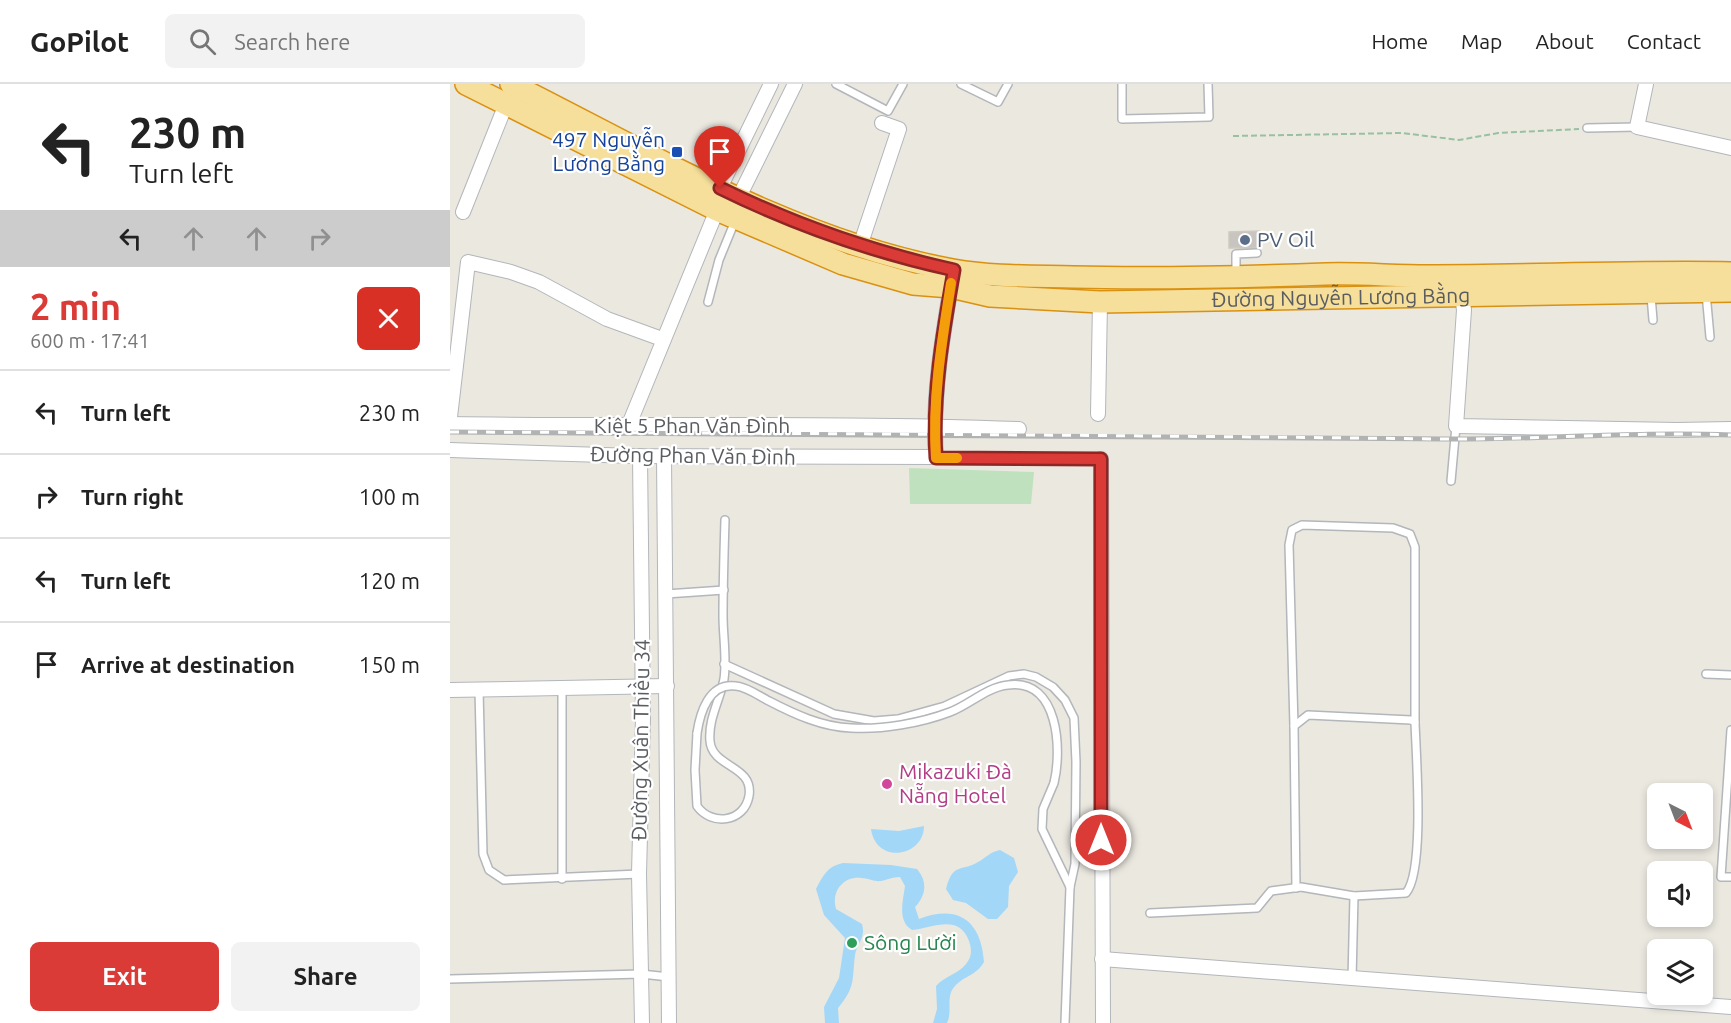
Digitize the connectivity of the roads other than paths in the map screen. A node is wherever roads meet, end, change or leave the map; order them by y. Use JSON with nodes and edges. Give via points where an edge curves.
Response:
{"nodes":[{"id":1,"x":466,"y":84,"type":"edge"},
{"id":2,"x":771,"y":84,"type":"edge"},
{"id":3,"x":795,"y":84,"type":"edge"},
{"id":4,"x":836,"y":84,"type":"edge"},
{"id":5,"x":903,"y":84,"type":"edge"},
{"id":6,"x":961,"y":84,"type":"edge"},
{"id":7,"x":1008,"y":84,"type":"edge"},
{"id":8,"x":1122,"y":84,"type":"edge"},
{"id":9,"x":1208,"y":84,"type":"edge"},
{"id":10,"x":1646,"y":84,"type":"edge"},
{"id":11,"x":508,"y":94,"type":"edge"},
{"id":12,"x":882,"y":123,"type":"dead end"},
{"id":13,"x":1637,"y":127,"type":"junction"},
{"id":14,"x":1587,"y":128,"type":"road end"},
{"id":15,"x":1731,"y":148,"type":"edge"},
{"id":16,"x":720,"y":188,"type":"junction"},
{"id":17,"x":731,"y":209,"type":"junction"},
{"id":18,"x":463,"y":212,"type":"dead end"},
{"id":19,"x":860,"y":246,"type":"junction"},
{"id":20,"x":1257,"y":253,"type":"dead end"},
{"id":21,"x":1731,"y":273,"type":"edge"},
{"id":22,"x":1236,"y":277,"type":"junction"},
{"id":23,"x":952,"y":279,"type":"junction"},
{"id":24,"x":1461,"y":285,"type":"junction"},
{"id":25,"x":1651,"y":291,"type":"junction"},
{"id":26,"x":1706,"y":291,"type":"junction"},
{"id":27,"x":1731,"y":291,"type":"edge"},
{"id":28,"x":1100,"y":302,"type":"junction"},
{"id":29,"x":708,"y":303,"type":"dead end"},
{"id":30,"x":457,"y":311,"type":"edge"},
{"id":31,"x":1653,"y":320,"type":"dead end"},
{"id":32,"x":1710,"y":337,"type":"dead end"},
{"id":33,"x":662,"y":339,"type":"junction"},
{"id":34,"x":1098,"y":414,"type":"dead end"},
{"id":35,"x":450,"y":417,"type":"edge"},
{"id":36,"x":450,"y":424,"type":"edge"},
{"id":37,"x":934,"y":426,"type":"junction"},
{"id":38,"x":1456,"y":426,"type":"junction"},
{"id":39,"x":628,"y":427,"type":"junction"},
{"id":40,"x":1019,"y":429,"type":"dead end"},
{"id":41,"x":1731,"y":429,"type":"edge"},
{"id":42,"x":450,"y":450,"type":"edge"},
{"id":43,"x":640,"y":456,"type":"junction"},
{"id":44,"x":664,"y":456,"type":"junction"},
{"id":45,"x":936,"y":458,"type":"junction"},
{"id":46,"x":1101,"y":459,"type":"joint"},
{"id":47,"x":1451,"y":481,"type":"dead end"},
{"id":48,"x":725,"y":520,"type":"dead end"},
{"id":49,"x":724,"y":590,"type":"junction"},
{"id":50,"x":666,"y":594,"type":"junction"},
{"id":51,"x":724,"y":664,"type":"junction"},
{"id":52,"x":1706,"y":674,"type":"dead end"},
{"id":53,"x":1731,"y":675,"type":"edge"},
{"id":54,"x":667,"y":686,"type":"junction"},
{"id":55,"x":643,"y":687,"type":"junction"},
{"id":56,"x":562,"y":688,"type":"junction"},
{"id":57,"x":450,"y":690,"type":"edge"},
{"id":58,"x":479,"y":690,"type":"junction"},
{"id":59,"x":1415,"y":722,"type":"junction"},
{"id":60,"x":1294,"y":726,"type":"junction"},
{"id":61,"x":1731,"y":730,"type":"edge"},
{"id":62,"x":639,"y":874,"type":"junction"},
{"id":63,"x":1731,"y":877,"type":"edge"},
{"id":64,"x":562,"y":879,"type":"junction"},
{"id":65,"x":1070,"y":887,"type":"junction"},
{"id":66,"x":1296,"y":888,"type":"junction"},
{"id":67,"x":1354,"y":896,"type":"junction"},
{"id":68,"x":1150,"y":913,"type":"dead end"},
{"id":69,"x":1102,"y":959,"type":"junction"},
{"id":70,"x":641,"y":974,"type":"junction"},
{"id":71,"x":669,"y":976,"type":"junction"},
{"id":72,"x":450,"y":979,"type":"edge"},
{"id":73,"x":1352,"y":979,"type":"junction"},
{"id":74,"x":1731,"y":1007,"type":"edge"},
{"id":75,"x":642,"y":1023,"type":"edge"},
{"id":76,"x":669,"y":1023,"type":"edge"},
{"id":77,"x":1065,"y":1023,"type":"edge"},
{"id":78,"x":1103,"y":1023,"type":"edge"}],
"edges":[{"from":1,"to":11,"type":"highway","name":"Đường Nguyễn Lương Bằng"},
{"from":2,"to":16,"type":"street"},
{"from":3,"to":17,"type":"street"},
{"from":4,"to":5,"type":"lane","via":[[888,111]]},
{"from":6,"to":7,"type":"lane","via":[[998,102]]},
{"from":8,"to":9,"type":"lane","via":[[1122,119],[1209,117]]},
{"from":10,"to":13,"type":"street"},
{"from":11,"to":16,"type":"highway","name":"Đường Nguyễn Lương Bằng"},
{"from":11,"to":17,"type":"highway","name":"Đường Nguyễn Lương Bằng"},
{"from":11,"to":18,"type":"street"},
{"from":12,"to":19,"type":"street","via":[[899,129]]},
{"from":13,"to":14,"type":"lane"},
{"from":13,"to":15,"type":"street"},
{"from":16,"to":17,"type":"highway","name":"Đường Nguyễn Lương Bằng"},
{"from":17,"to":19,"type":"highway","name":"Đường Nguyễn Lương Bằng"},
{"from":17,"to":23,"type":"highway","name":"Đường Nguyễn Lương Bằng","via":[[843,264],[914,284]]},
{"from":17,"to":29,"type":"lane"},
{"from":17,"to":33,"type":"street"},
{"from":19,"to":23,"type":"highway","name":"Đường Nguyễn Lương Bằng"},
{"from":20,"to":22,"type":"lane","via":[[1236,254]]},
{"from":21,"to":24,"type":"highway","via":[[1523,274]]},
{"from":22,"to":23,"type":"highway","name":"Đường Nguyễn Lương Bằng","via":[[991,275]]},
{"from":22,"to":24,"type":"highway","name":"Đường Nguyễn Lương Bằng","via":[[1359,273]]},
{"from":23,"to":28,"type":"highway","name":"Đường Nguyễn Lương Bằng","via":[[990,296]]},
{"from":23,"to":37,"type":"street"},
{"from":24,"to":25,"type":"highway","name":"Đường Nguyễn Lương Bằng"},
{"from":24,"to":28,"type":"highway","name":"Đường Nguyễn Lương Bằng"},
{"from":24,"to":38,"type":"street","via":[[1464,310]]},
{"from":25,"to":26,"type":"highway","name":"Đường Nguyễn Lương Bằng"},
{"from":25,"to":31,"type":"lane"},
{"from":26,"to":27,"type":"highway","name":"Đường Nguyễn Lương Bằng"},
{"from":26,"to":32,"type":"lane"},
{"from":28,"to":34,"type":"street"},
{"from":30,"to":33,"type":"street","via":[[468,262],[539,282],[607,319]]},
{"from":30,"to":35,"type":"street"},
{"from":33,"to":39,"type":"street"},
{"from":36,"to":39,"type":"street","name":"Kiệt 5 Phan Văn Đình"},
{"from":37,"to":39,"type":"street","name":"Kiệt 5 Phan Văn Đình"},
{"from":37,"to":40,"type":"street","name":"Kiệt 5 Phan Văn Đình"},
{"from":37,"to":45,"type":"street"},
{"from":38,"to":41,"type":"street"},
{"from":38,"to":47,"type":"lane"},
{"from":42,"to":43,"type":"street","name":"Đường Phan Văn Đình"},
{"from":43,"to":44,"type":"street","name":"Đường Phan Văn Đình"},
{"from":43,"to":55,"type":"street","name":"Đường Xuân Thiều 34"},
{"from":44,"to":45,"type":"street","name":"Đường Phan Văn Đình"},
{"from":44,"to":50,"type":"street","name":"Đường Xuân Thiều 34"},
{"from":45,"to":46,"type":"lane"},
{"from":46,"to":69,"type":"street"},
{"from":48,"to":49,"type":"lane"},
{"from":49,"to":50,"type":"lane"},
{"from":49,"to":51,"type":"lane"},
{"from":50,"to":54,"type":"street","name":"Đường Xuân Thiều 34"},
{"from":51,"to":65,"type":"lane","via":[[834,714],[874,721],[945,706],[1010,676],[1030,675],[1053,687],[1074,718],[1075,852]]},
{"from":51,"to":65,"type":"lane","bridge":true,"via":[[724,678],[711,722],[710,743],[716,757],[747,779],[749,797],[734,817],[718,819],[697,806],[697,733],[704,705],[712,695],[724,687],[735,686],[826,725],[852,729],[929,718],[1007,685],[1020,685],[1043,696],[1051,713],[1058,757],[1054,783],[1043,809],[1042,829]]},
{"from":52,"to":53,"type":"lane"},
{"from":54,"to":55,"type":"street"},
{"from":54,"to":71,"type":"street","name":"Đường Xuân Thiều 34"},
{"from":55,"to":56,"type":"street"},
{"from":55,"to":62,"type":"street","name":"Đường Xuân Thiều 34"},
{"from":56,"to":58,"type":"street"},
{"from":56,"to":64,"type":"lane"},
{"from":57,"to":58,"type":"street"},
{"from":58,"to":64,"type":"lane","via":[[483,854],[489,870],[504,880]]},
{"from":59,"to":60,"type":"lane","via":[[1403,718],[1308,715]]},
{"from":59,"to":60,"type":"lane","via":[[1414,547],[1410,534],[1393,528],[1302,525],[1292,530],[1289,545]]},
{"from":59,"to":67,"type":"lane","via":[[1418,804],[1414,880],[1406,893]]},
{"from":60,"to":66,"type":"lane"},
{"from":61,"to":63,"type":"lane","via":[[1721,877]]},
{"from":62,"to":64,"type":"lane"},
{"from":62,"to":70,"type":"street","name":"Đường Xuân Thiều 34"},
{"from":65,"to":77,"type":"lane"},
{"from":66,"to":67,"type":"lane"},
{"from":66,"to":68,"type":"lane","via":[[1271,891],[1257,908]]},
{"from":67,"to":73,"type":"lane"},
{"from":69,"to":73,"type":"street"},
{"from":69,"to":78,"type":"street"},
{"from":70,"to":71,"type":"lane"},
{"from":70,"to":72,"type":"lane"},
{"from":70,"to":75,"type":"street","name":"Đường Xuân Thiều 34"},
{"from":71,"to":76,"type":"street","name":"Đường Xuân Thiều 34"},
{"from":73,"to":74,"type":"street"}]}
